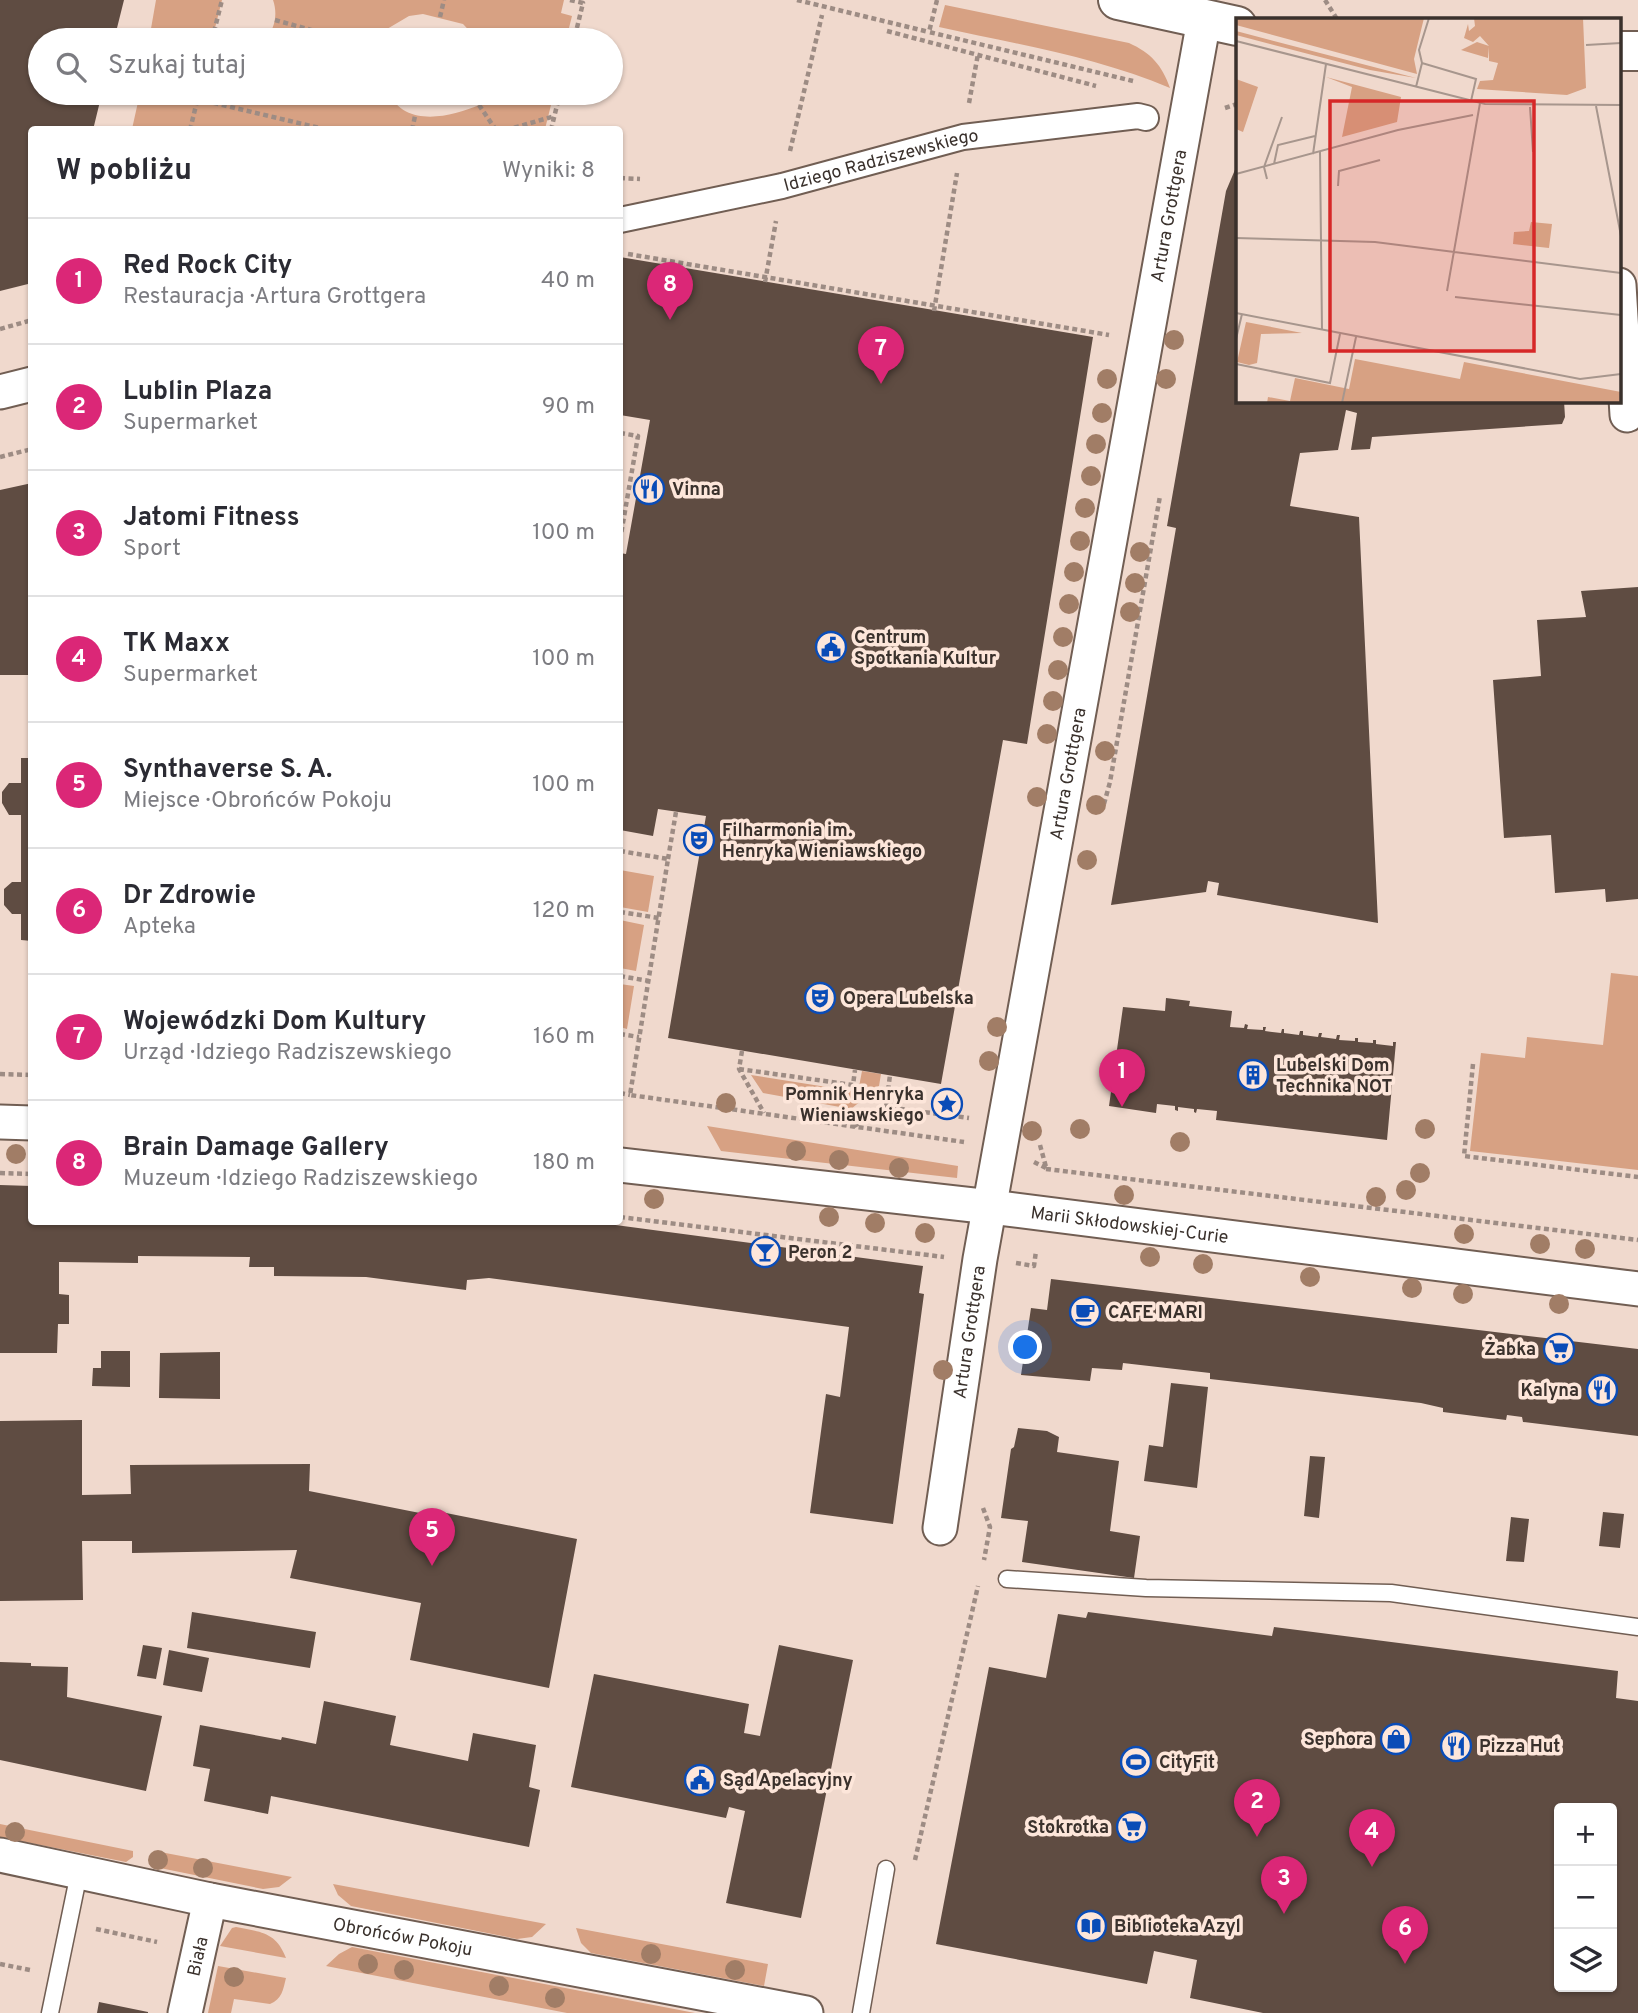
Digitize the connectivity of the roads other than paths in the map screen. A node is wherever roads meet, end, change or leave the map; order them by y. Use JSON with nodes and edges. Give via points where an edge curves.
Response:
{"nodes":[{"id":1,"x":1125,"y":1,"type":"edge"},
{"id":2,"x":1221,"y":23,"type":"edge"},
{"id":3,"x":1620,"y":51,"type":"edge"},
{"id":4,"x":1638,"y":51,"type":"edge"},
{"id":5,"x":1146,"y":118,"type":"dead end"},
{"id":6,"x":623,"y":219,"type":"edge"},
{"id":7,"x":1620,"y":301,"type":"edge"},
{"id":8,"x":28,"y":385,"type":"edge"},
{"id":9,"x":0,"y":392,"type":"edge"},
{"id":10,"x":1627,"y":415,"type":"dead end"},
{"id":11,"x":0,"y":1122,"type":"edge"},
{"id":12,"x":28,"y":1123,"type":"edge"},
{"id":13,"x":623,"y":1165,"type":"edge"},
{"id":14,"x":991,"y":1207,"type":"junction"},
{"id":15,"x":1638,"y":1289,"type":"edge"},
{"id":16,"x":940,"y":1528,"type":"dead end"},
{"id":17,"x":1007,"y":1579,"type":"dead end"},
{"id":18,"x":1638,"y":1627,"type":"edge"},
{"id":19,"x":0,"y":1855,"type":"edge"},
{"id":20,"x":886,"y":1869,"type":"dead end"},
{"id":21,"x":79,"y":1873,"type":"junction"},
{"id":22,"x":210,"y":1900,"type":"junction"},
{"id":23,"x":50,"y":2013,"type":"edge"},
{"id":24,"x":186,"y":2013,"type":"edge"},
{"id":25,"x":806,"y":2013,"type":"edge"},
{"id":26,"x":862,"y":2013,"type":"edge"}],
"edges":[{"from":1,"to":2,"type":"street"},
{"from":2,"to":14,"type":"street","name":"Artura Grottgera"},
{"from":3,"to":4,"type":"street"},
{"from":5,"to":6,"type":"street","name":"Idziego Radziszewskiego","via":[[963,137],[782,186]]},
{"from":7,"to":10,"type":"street"},
{"from":8,"to":9,"type":"street"},
{"from":11,"to":12,"type":"street"},
{"from":13,"to":14,"type":"street","name":"Marii Skłodowskiej-Curie"},
{"from":14,"to":15,"type":"street","name":"Marii Skłodowskiej-Curie"},
{"from":14,"to":16,"type":"street","name":"Artura Grottgera"},
{"from":17,"to":18,"type":"lane","via":[[1146,1588],[1391,1593]]},
{"from":19,"to":21,"type":"street","name":"Obrońców Pokoju"},
{"from":20,"to":26,"type":"lane"},
{"from":21,"to":22,"type":"street","name":"Obrońców Pokoju"},
{"from":21,"to":23,"type":"lane"},
{"from":22,"to":24,"type":"street","name":"Biała"},
{"from":22,"to":25,"type":"street","name":"Obrońców Pokoju"}]}
